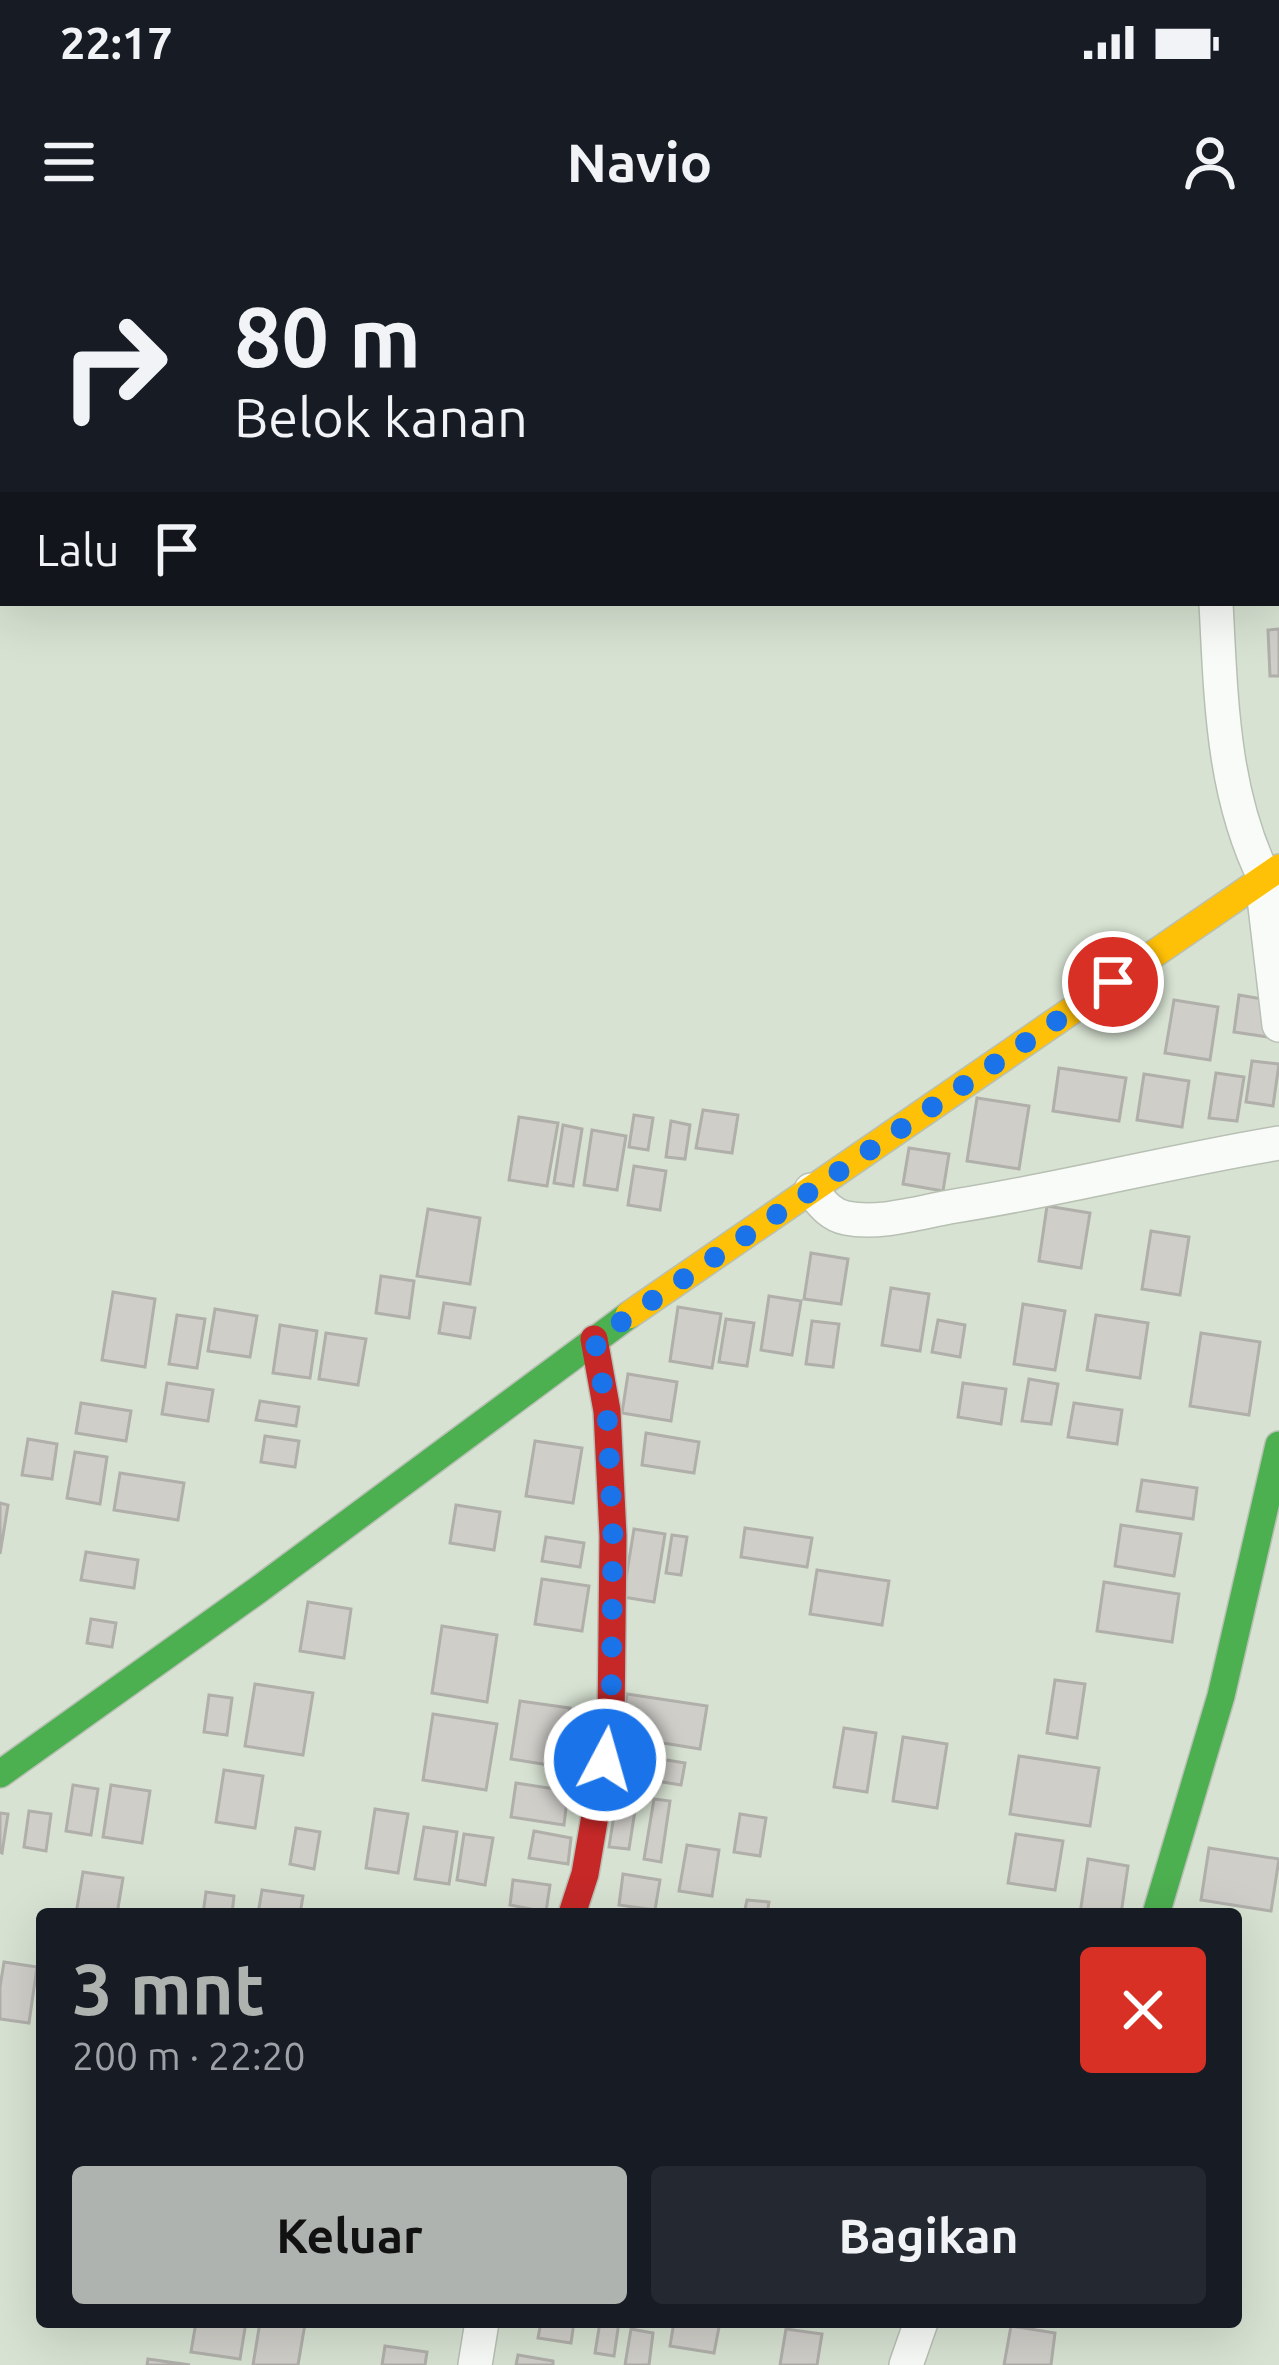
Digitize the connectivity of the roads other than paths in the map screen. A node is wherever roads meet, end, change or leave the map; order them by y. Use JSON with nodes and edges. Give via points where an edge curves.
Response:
{"nodes":[{"id":1,"x":1216,"y":606,"type":"edge"},
{"id":2,"x":1266,"y":874,"type":"edge"},
{"id":3,"x":1279,"y":1025,"type":"edge"},
{"id":4,"x":1279,"y":1143,"type":"edge"},
{"id":5,"x":811,"y":1190,"type":"junction"},
{"id":6,"x":595,"y":1340,"type":"junction"},
{"id":7,"x":1279,"y":1445,"type":"edge"},
{"id":8,"x":0,"y":1774,"type":"edge"},
{"id":9,"x":574,"y":1908,"type":"edge"},
{"id":10,"x":1158,"y":1908,"type":"edge"},
{"id":11,"x":481,"y":2328,"type":"edge"},
{"id":12,"x":919,"y":2328,"type":"edge"},
{"id":13,"x":475,"y":2365,"type":"edge"},
{"id":14,"x":906,"y":2365,"type":"edge"}],
"edges":[{"from":1,"to":2,"type":"street","via":[[1232,784],[1245,836]]},
{"from":2,"to":3,"type":"street"},
{"from":2,"to":5,"type":"street"},
{"from":4,"to":5,"type":"street","via":[[871,1220],[841,1218]]},
{"from":5,"to":6,"type":"street"},
{"from":6,"to":8,"type":"street"},
{"from":6,"to":9,"type":"street","via":[[611,1494],[611,1722]]},
{"from":7,"to":10,"type":"street","via":[[1221,1696]]},
{"from":11,"to":13,"type":"street"},
{"from":12,"to":14,"type":"street"}]}
